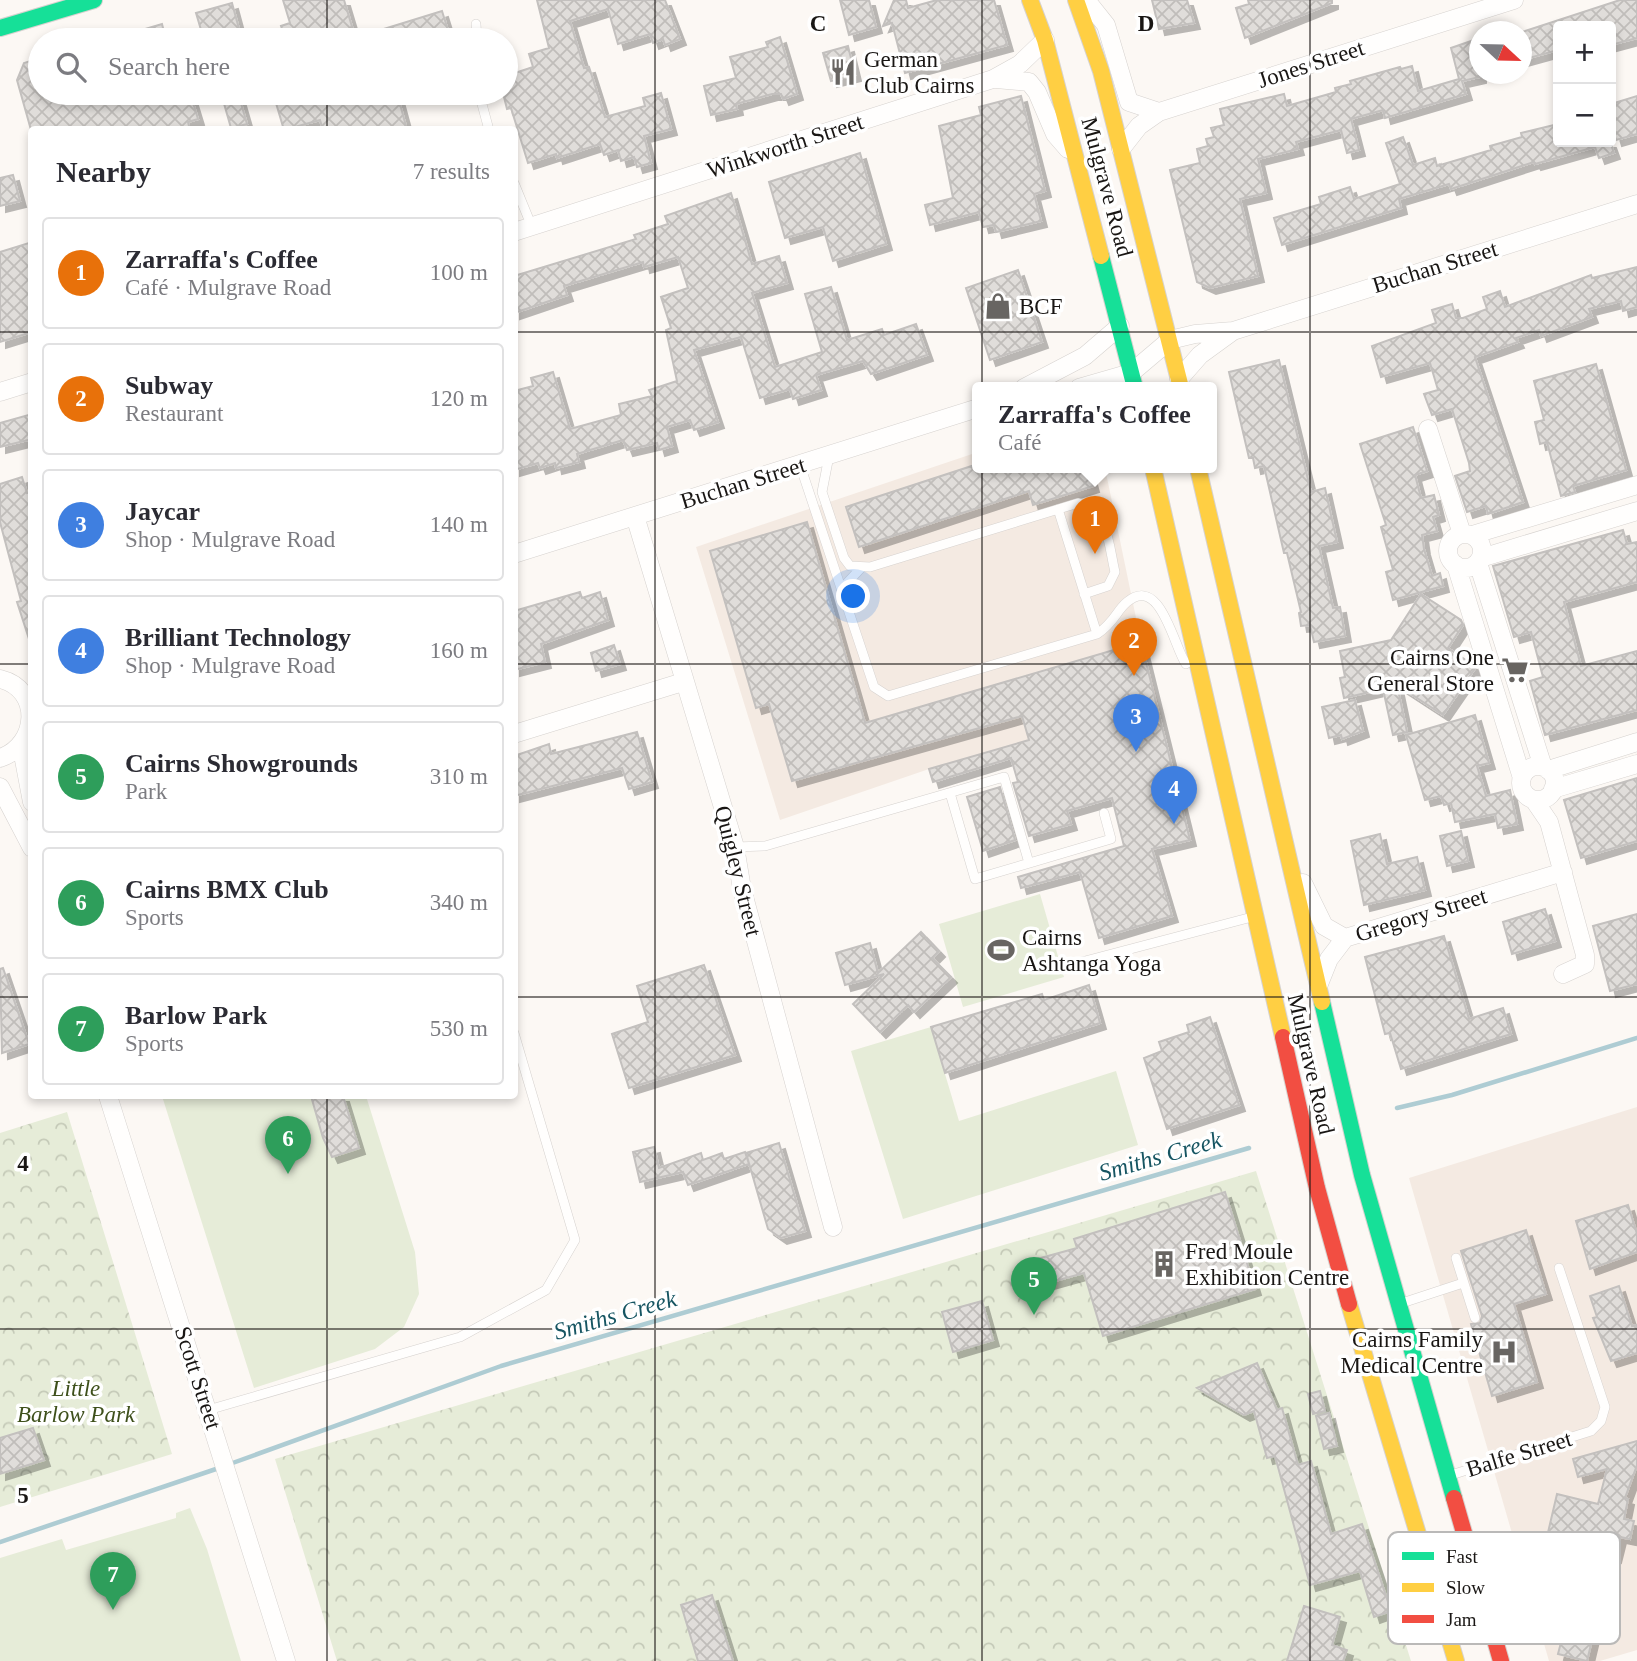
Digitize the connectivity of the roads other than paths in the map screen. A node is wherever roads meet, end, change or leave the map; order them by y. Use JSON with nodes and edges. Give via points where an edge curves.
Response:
{"nodes":[{"id":1,"x":94,"y":0,"type":"edge"},
{"id":2,"x":1030,"y":0,"type":"edge"},
{"id":3,"x":1076,"y":0,"type":"edge"},
{"id":4,"x":1086,"y":0,"type":"edge"},
{"id":5,"x":1514,"y":0,"type":"edge"},
{"id":6,"x":476,"y":23,"type":"dead end"},
{"id":7,"x":0,"y":28,"type":"edge"},
{"id":8,"x":476,"y":28,"type":"edge"},
{"id":9,"x":1045,"y":40,"type":"junction"},
{"id":10,"x":993,"y":79,"type":"junction"},
{"id":11,"x":482,"y":105,"type":"edge"},
{"id":12,"x":1159,"y":112,"type":"junction"},
{"id":13,"x":488,"y":126,"type":"edge"},
{"id":14,"x":1121,"y":149,"type":"junction"},
{"id":15,"x":1077,"y":160,"type":"junction"},
{"id":16,"x":518,"y":203,"type":"edge"},
{"id":17,"x":1637,"y":204,"type":"edge"},
{"id":18,"x":523,"y":229,"type":"edge"},
{"id":19,"x":1120,"y":326,"type":"junction"},
{"id":20,"x":1233,"y":331,"type":"junction"},
{"id":21,"x":1170,"y":340,"type":"junction"},
{"id":22,"x":1133,"y":381,"type":"edge"},
{"id":23,"x":1035,"y":382,"type":"edge"},
{"id":24,"x":1180,"y":382,"type":"edge"},
{"id":25,"x":1181,"y":382,"type":"edge"},
{"id":26,"x":28,"y":383,"type":"edge"},
{"id":27,"x":0,"y":392,"type":"edge"},
{"id":28,"x":972,"y":411,"type":"edge"},
{"id":29,"x":1428,"y":429,"type":"dead end"},
{"id":30,"x":829,"y":456,"type":"junction"},
{"id":31,"x":800,"y":465,"type":"junction"},
{"id":32,"x":1144,"y":473,"type":"edge"},
{"id":33,"x":1154,"y":473,"type":"edge"},
{"id":34,"x":1199,"y":473,"type":"edge"},
{"id":35,"x":1637,"y":485,"type":"edge"},
{"id":36,"x":1058,"y":509,"type":"junction"},
{"id":37,"x":1637,"y":511,"type":"edge"},
{"id":38,"x":635,"y":516,"type":"junction"},
{"id":39,"x":1168,"y":533,"type":"junction"},
{"id":40,"x":1467,"y":535,"type":"junction"},
{"id":41,"x":518,"y":553,"type":"edge"},
{"id":42,"x":1479,"y":560,"type":"junction"},
{"id":43,"x":1456,"y":565,"type":"junction"},
{"id":44,"x":861,"y":568,"type":"junction"},
{"id":45,"x":1084,"y":594,"type":"junction"},
{"id":46,"x":844,"y":598,"type":"junction"},
{"id":47,"x":1097,"y":634,"type":"junction"},
{"id":48,"x":11,"y":679,"type":"edge"},
{"id":49,"x":683,"y":682,"type":"junction"},
{"id":50,"x":1202,"y":685,"type":"junction"},
{"id":51,"x":28,"y":703,"type":"edge"},
{"id":52,"x":518,"y":733,"type":"edge"},
{"id":53,"x":27,"y":734,"type":"edge"},
{"id":54,"x":1637,"y":742,"type":"edge"},
{"id":55,"x":0,"y":758,"type":"edge"},
{"id":56,"x":1637,"y":764,"type":"edge"},
{"id":57,"x":1546,"y":769,"type":"junction"},
{"id":58,"x":1522,"y":778,"type":"junction"},
{"id":59,"x":0,"y":787,"type":"edge"},
{"id":60,"x":950,"y":793,"type":"junction"},
{"id":61,"x":1546,"y":794,"type":"junction"},
{"id":62,"x":1104,"y":813,"type":"dead end"},
{"id":63,"x":28,"y":840,"type":"edge"},
{"id":64,"x":734,"y":847,"type":"junction"},
{"id":65,"x":1288,"y":860,"type":"junction"},
{"id":66,"x":1029,"y":863,"type":"junction"},
{"id":67,"x":1563,"y":872,"type":"junction"},
{"id":68,"x":1254,"y":916,"type":"junction"},
{"id":69,"x":1345,"y":938,"type":"junction"},
{"id":70,"x":1066,"y":966,"type":"dead end"},
{"id":71,"x":1563,"y":974,"type":"dead end"},
{"id":72,"x":1318,"y":990,"type":"junction"},
{"id":73,"x":518,"y":1047,"type":"edge"},
{"id":74,"x":109,"y":1099,"type":"edge"},
{"id":75,"x":833,"y":1227,"type":"dead end"},
{"id":76,"x":1456,"y":1258,"type":"dead end"},
{"id":77,"x":1559,"y":1268,"type":"dead end"},
{"id":78,"x":1463,"y":1283,"type":"junction"},
{"id":79,"x":1397,"y":1305,"type":"junction"},
{"id":80,"x":1475,"y":1318,"type":"dead end"},
{"id":81,"x":208,"y":1410,"type":"junction"},
{"id":82,"x":1446,"y":1477,"type":"junction"},
{"id":83,"x":1417,"y":1532,"type":"edge"},
{"id":84,"x":1462,"y":1532,"type":"edge"},
{"id":85,"x":1451,"y":1644,"type":"edge"},
{"id":86,"x":1496,"y":1644,"type":"edge"},
{"id":87,"x":286,"y":1661,"type":"edge"},
{"id":88,"x":1456,"y":1661,"type":"edge"},
{"id":89,"x":1501,"y":1661,"type":"edge"}],
"edges":[{"from":1,"to":7,"type":"main road"},
{"from":2,"to":9,"type":"main road","name":"Mulgrave Road"},
{"from":3,"to":14,"type":"main road","name":"Mulgrave Road"},
{"from":4,"to":12,"type":"street","via":[[1106,25],[1129,102]]},
{"from":5,"to":12,"type":"street","name":"Jones Street"},
{"from":6,"to":8,"type":"lane"},
{"from":9,"to":10,"type":"street","name":"Winkworth Street","via":[[1020,64]]},
{"from":9,"to":15,"type":"main road","name":"Mulgrave Road"},
{"from":10,"to":15,"type":"street","via":[[1029,82],[1055,134]]},
{"from":10,"to":18,"type":"street","name":"Winkworth Street"},
{"from":11,"to":13,"type":"lane"},
{"from":12,"to":14,"type":"street","name":"Jones Street","via":[[1139,125]]},
{"from":14,"to":21,"type":"main road","name":"Mulgrave Road"},
{"from":15,"to":19,"type":"main road","name":"Mulgrave Road"},
{"from":16,"to":18,"type":"lane"},
{"from":17,"to":20,"type":"street","name":"Buchan Street"},
{"from":19,"to":22,"type":"main road","name":"Mulgrave Road"},
{"from":19,"to":23,"type":"street","via":[[1085,356]]},
{"from":20,"to":21,"type":"street","name":"Buchan Street"},
{"from":20,"to":25,"type":"street","name":"Buchan Street","via":[[1200,355]]},
{"from":21,"to":22,"type":"street","name":"Buchan Street"},
{"from":21,"to":24,"type":"main road","name":"Mulgrave Road"},
{"from":26,"to":27,"type":"street"},
{"from":28,"to":30,"type":"street","name":"Buchan Street"},
{"from":29,"to":40,"type":"street"},
{"from":30,"to":31,"type":"street","name":"Buchan Street"},
{"from":30,"to":44,"type":"lane","via":[[822,492],[844,558],[850,566]]},
{"from":31,"to":38,"type":"street","name":"Buchan Street"},
{"from":31,"to":46,"type":"lane"},
{"from":32,"to":39,"type":"main road"},
{"from":33,"to":39,"type":"main road","name":"Mulgrave Road"},
{"from":34,"to":65,"type":"main road","name":"Mulgrave Road"},
{"from":35,"to":40,"type":"street"},
{"from":36,"to":44,"type":"lane"},
{"from":36,"to":45,"type":"lane"},
{"from":36,"to":45,"type":"lane","via":[[1088,504],[1102,522],[1114,580]]},
{"from":37,"to":42,"type":"street"},
{"from":38,"to":41,"type":"street","name":"Buchan Street"},
{"from":38,"to":49,"type":"street","name":"Quigley Street"},
{"from":39,"to":50,"type":"main road","name":"Mulgrave Road"},
{"from":40,"to":42,"type":"street","via":[[1480,543]]},
{"from":40,"to":43,"type":"street","via":[[1452,540],[1448,551]]},
{"from":42,"to":43,"type":"street","via":[[1467,568]]},
{"from":42,"to":57,"type":"street"},
{"from":43,"to":58,"type":"street"},
{"from":44,"to":46,"type":"lane","via":[[846,584]]},
{"from":45,"to":47,"type":"lane"},
{"from":46,"to":47,"type":"lane","via":[[874,687],[888,696]]},
{"from":47,"to":50,"type":"lane","via":[[1110,626],[1127,602],[1152,600],[1161,607],[1180,656]]},
{"from":48,"to":51,"type":"street"},
{"from":49,"to":52,"type":"street"},
{"from":49,"to":64,"type":"street","name":"Quigley Street"},
{"from":50,"to":68,"type":"main road","name":"Mulgrave Road"},
{"from":53,"to":55,"type":"street"},
{"from":54,"to":57,"type":"street"},
{"from":56,"to":61,"type":"street"},
{"from":57,"to":58,"type":"street","via":[[1533,767]]},
{"from":57,"to":61,"type":"street","via":[[1554,779]]},
{"from":58,"to":61,"type":"street","via":[[1522,789]]},
{"from":59,"to":63,"type":"street"},
{"from":60,"to":64,"type":"lane","via":[[765,846]]},
{"from":60,"to":66,"type":"lane","via":[[1004,777]]},
{"from":60,"to":66,"type":"lane","via":[[975,879]]},
{"from":61,"to":67,"type":"street"},
{"from":62,"to":66,"type":"lane","via":[[1111,839]]},
{"from":64,"to":75,"type":"street","name":"Quigley Street"},
{"from":65,"to":69,"type":"street","via":[[1325,926]]},
{"from":65,"to":72,"type":"main road","name":"Mulgrave Road"},
{"from":67,"to":69,"type":"street","name":"Gregory Street"},
{"from":67,"to":71,"type":"street","via":[[1585,960],[1581,967]]},
{"from":68,"to":70,"type":"lane"},
{"from":68,"to":83,"type":"main road","name":"Mulgrave Road","via":[[1359,1342]]},
{"from":69,"to":72,"type":"street","name":"Gregory Street","via":[[1329,959]]},
{"from":72,"to":79,"type":"main road","name":"Mulgrave Road","via":[[1357,1176]]},
{"from":73,"to":81,"type":"lane","via":[[575,1240],[546,1290],[460,1337]]},
{"from":74,"to":81,"type":"street","name":"Scott Street"},
{"from":76,"to":78,"type":"lane"},
{"from":77,"to":82,"type":"lane","name":"Balfe Street","via":[[1605,1407],[1601,1421],[1591,1432]]},
{"from":78,"to":79,"type":"lane"},
{"from":78,"to":80,"type":"lane"},
{"from":79,"to":82,"type":"main road","name":"Mulgrave Road"},
{"from":81,"to":87,"type":"street","name":"Scott Street"},
{"from":82,"to":84,"type":"main road","name":"Mulgrave Road"},
{"from":85,"to":88,"type":"main road","name":"Mulgrave Road"},
{"from":86,"to":89,"type":"main road","name":"Mulgrave Road"}]}
